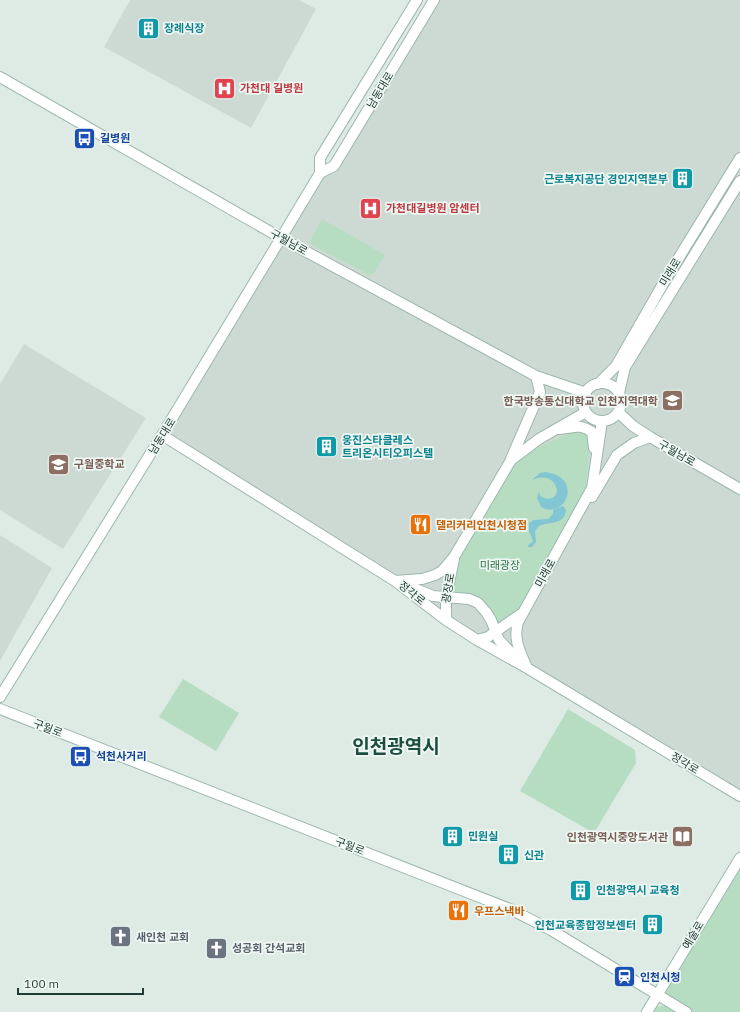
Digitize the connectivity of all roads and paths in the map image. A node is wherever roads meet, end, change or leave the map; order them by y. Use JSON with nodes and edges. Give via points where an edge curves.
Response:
{"nodes":[{"id":1,"x":417,"y":0,"type":"edge"},
{"id":2,"x":434,"y":0,"type":"edge"},
{"id":3,"x":0,"y":77,"type":"edge"},
{"id":4,"x":740,"y":158,"type":"edge"},
{"id":5,"x":320,"y":172,"type":"junction"},
{"id":6,"x":740,"y":181,"type":"edge"},
{"id":7,"x":282,"y":238,"type":"junction"},
{"id":8,"x":536,"y":376,"type":"junction"},
{"id":9,"x":598,"y":384,"type":"junction"},
{"id":10,"x":586,"y":393,"type":"junction"},
{"id":11,"x":619,"y":393,"type":"junction"},
{"id":12,"x":586,"y":412,"type":"junction"},
{"id":13,"x":618,"y":412,"type":"junction"},
{"id":14,"x":602,"y":421,"type":"junction"},
{"id":15,"x":555,"y":429,"type":"junction"},
{"id":16,"x":162,"y":435,"type":"junction"},
{"id":17,"x":650,"y":437,"type":"junction"},
{"id":18,"x":597,"y":458,"type":"junction"},
{"id":19,"x":511,"y":460,"type":"junction"},
{"id":20,"x":740,"y":489,"type":"edge"},
{"id":21,"x":584,"y":504,"type":"junction"},
{"id":22,"x":454,"y":557,"type":"junction"},
{"id":23,"x":395,"y":580,"type":"junction"},
{"id":24,"x":446,"y":597,"type":"junction"},
{"id":25,"x":523,"y":612,"type":"junction"},
{"id":26,"x":446,"y":620,"type":"junction"},
{"id":27,"x":495,"y":632,"type":"junction"},
{"id":28,"x":476,"y":640,"type":"junction"},
{"id":29,"x":527,"y":668,"type":"junction"},
{"id":30,"x":0,"y":697,"type":"edge"},
{"id":31,"x":0,"y":709,"type":"edge"},
{"id":32,"x":740,"y":796,"type":"edge"},
{"id":33,"x":740,"y":858,"type":"edge"},
{"id":34,"x":657,"y":994,"type":"junction"},
{"id":35,"x":647,"y":1012,"type":"edge"},
{"id":36,"x":686,"y":1012,"type":"edge"}],
"edges":[{"from":1,"to":5,"type":"street","name":"남동대로","via":[[320,158]]},
{"from":2,"to":5,"type":"street","name":"남동대로","via":[[334,166]]},
{"from":3,"to":7,"type":"street","name":"구월남로"},
{"from":4,"to":9,"type":"street","name":"미래로","via":[[666,277],[616,366]]},
{"from":5,"to":7,"type":"street","name":"남동대로"},
{"from":6,"to":11,"type":"street","name":"미래로","via":[[625,367]]},
{"from":7,"to":8,"type":"street","name":"구월남로"},
{"from":7,"to":16,"type":"street","name":"남동대로"},
{"from":8,"to":10,"type":"street","name":"구월남로"},
{"from":8,"to":19,"type":"street","via":[[540,392]]},
{"from":9,"to":10,"type":"street"},
{"from":9,"to":11,"type":"street","via":[[612,386]]},
{"from":10,"to":12,"type":"street","via":[[583,402]]},
{"from":11,"to":13,"type":"street","via":[[621,403]]},
{"from":12,"to":14,"type":"street","via":[[592,419]]},
{"from":12,"to":15,"type":"street"},
{"from":13,"to":14,"type":"street","via":[[611,419]]},
{"from":13,"to":17,"type":"street","name":"구월남로"},
{"from":14,"to":18,"type":"street","name":"미래로"},
{"from":15,"to":18,"type":"street","via":[[581,425],[586,427],[592,432]]},
{"from":15,"to":19,"type":"street"},
{"from":16,"to":23,"type":"street"},
{"from":16,"to":30,"type":"street","name":"남동대로"},
{"from":17,"to":20,"type":"street","name":"구월남로"},
{"from":17,"to":21,"type":"street","via":[[634,443],[617,456],[591,499]]},
{"from":18,"to":21,"type":"street","name":"미래로","via":[[592,488]]},
{"from":19,"to":22,"type":"street"},
{"from":21,"to":25,"type":"street","name":"미래로"},
{"from":22,"to":23,"type":"street","via":[[435,575],[422,579]]},
{"from":22,"to":24,"type":"street","name":"광장로"},
{"from":23,"to":24,"type":"street","name":"정각로","via":[[433,596]]},
{"from":23,"to":26,"type":"street","name":"정각로"},
{"from":24,"to":26,"type":"street","name":"광장로"},
{"from":24,"to":27,"type":"street","name":"정각로","via":[[468,599],[478,603],[491,620]]},
{"from":25,"to":27,"type":"street"},
{"from":25,"to":29,"type":"street","name":"미래로","via":[[515,632]]},
{"from":26,"to":28,"type":"street","name":"정각로"},
{"from":27,"to":28,"type":"street"},
{"from":27,"to":29,"type":"street","name":"정각로","via":[[508,651]]},
{"from":28,"to":29,"type":"street","name":"정각로"},
{"from":29,"to":32,"type":"street","name":"정각로"},
{"from":31,"to":34,"type":"street","name":"구월로","via":[[498,903],[551,930]]},
{"from":33,"to":34,"type":"street","name":"예술로"},
{"from":34,"to":35,"type":"street","name":"예술로"},
{"from":34,"to":36,"type":"street","name":"구월로"}]}
